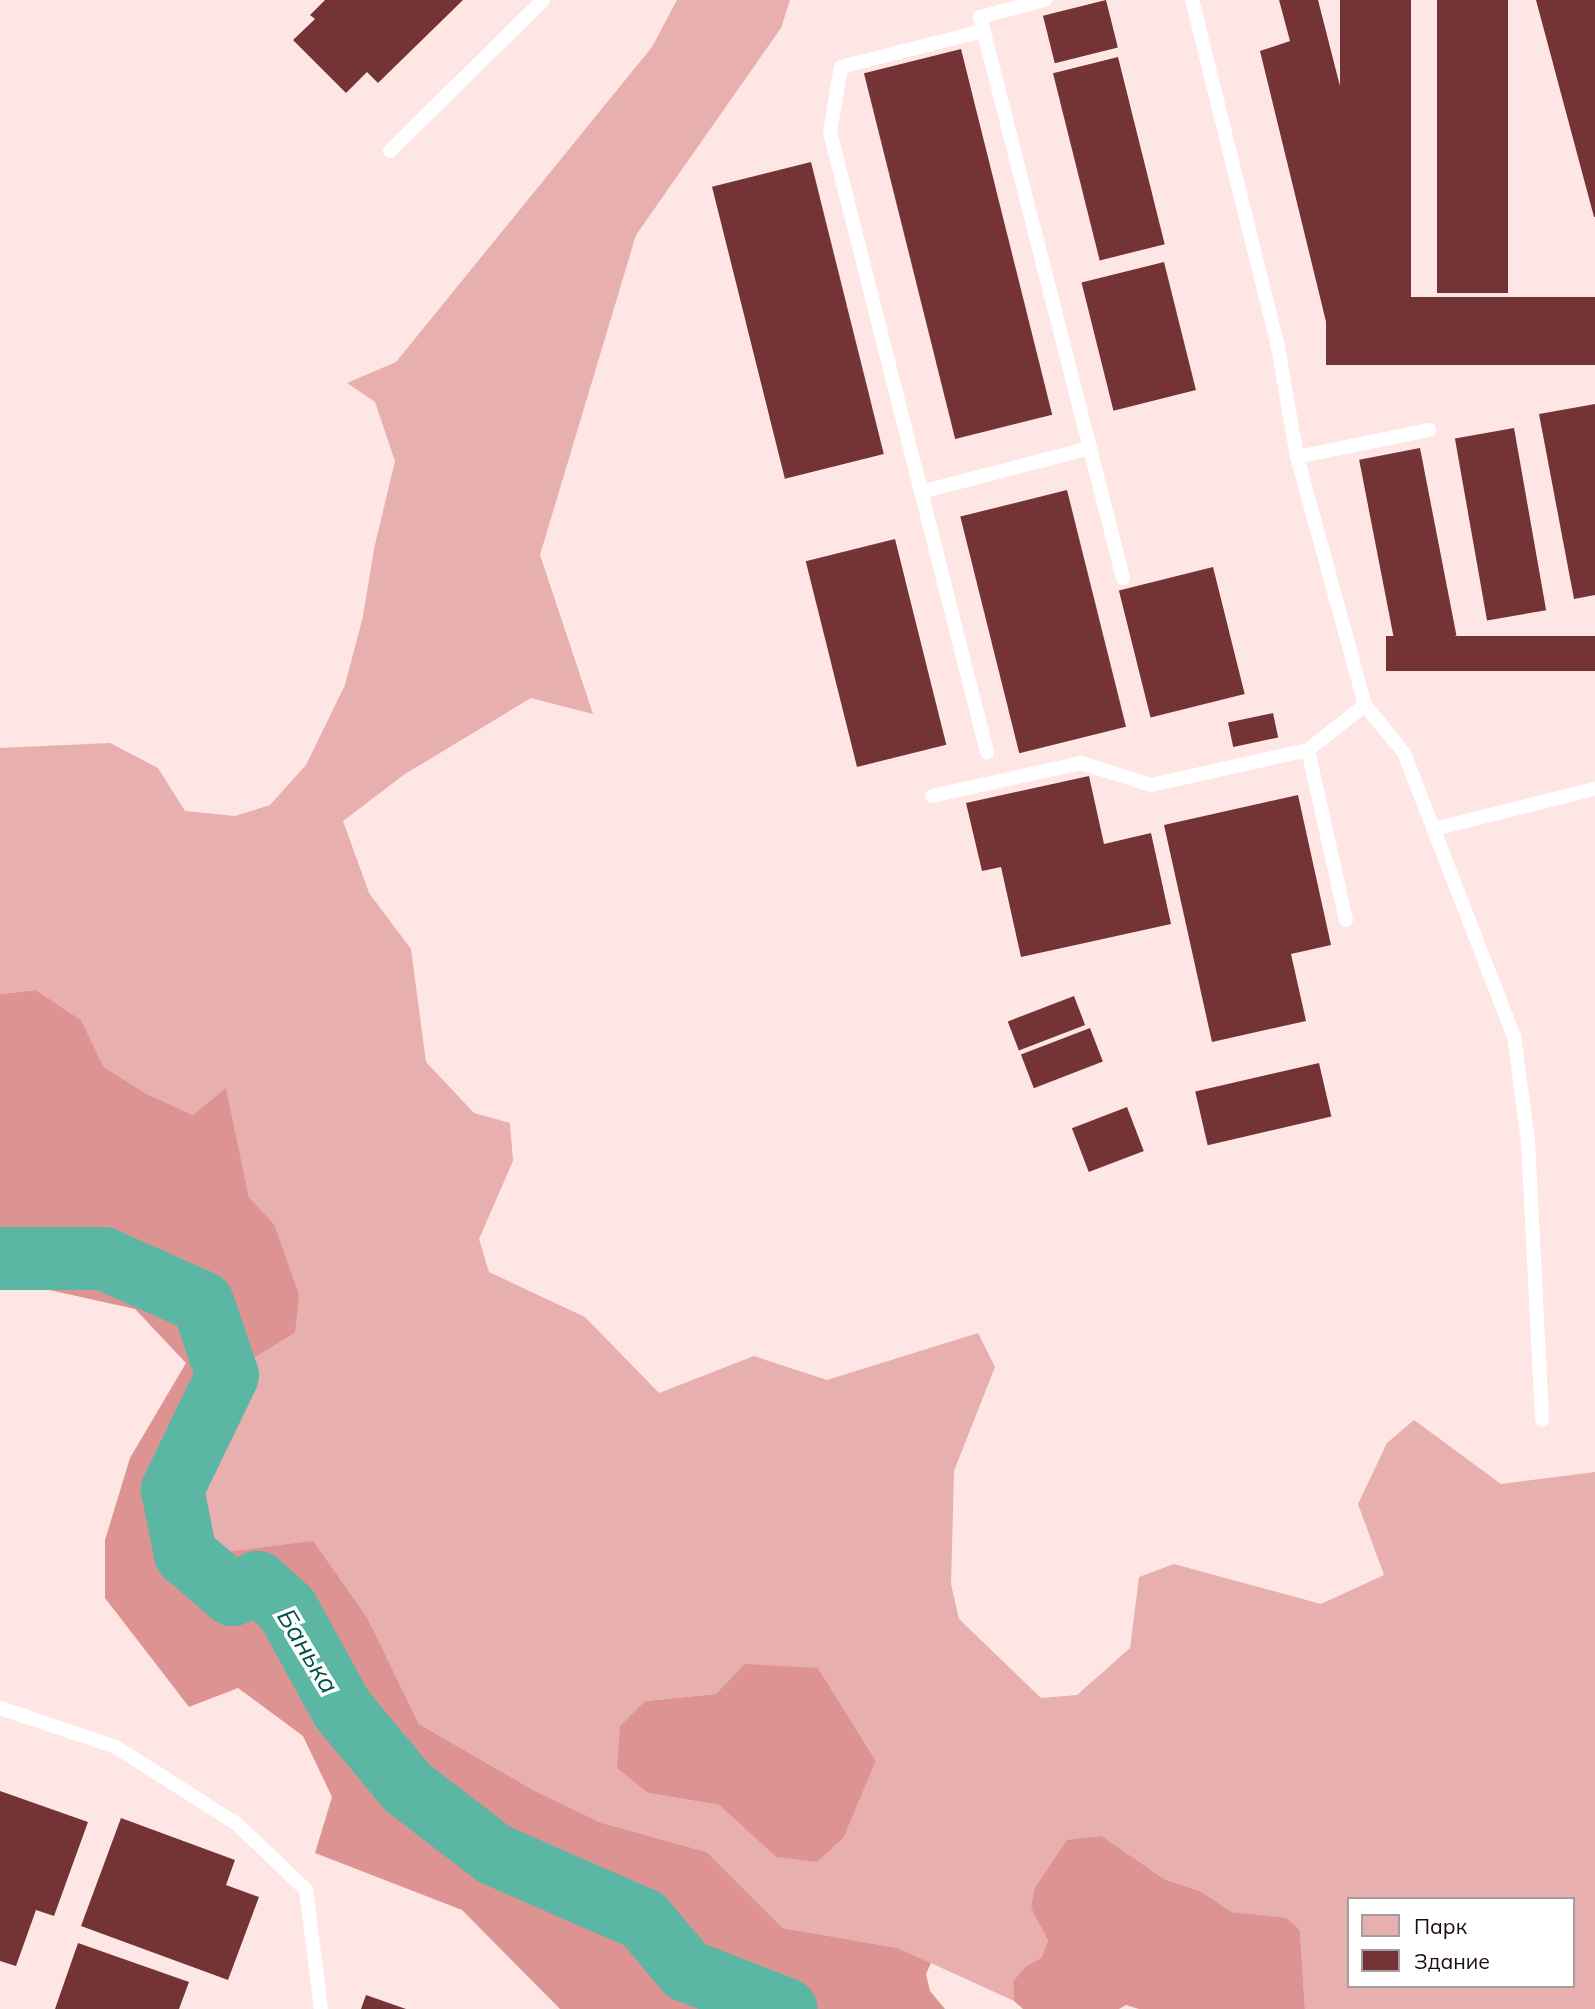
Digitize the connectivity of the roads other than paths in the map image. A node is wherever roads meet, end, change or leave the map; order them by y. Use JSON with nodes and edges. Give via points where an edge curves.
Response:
{"nodes":[{"id":1,"x":543,"y":0,"type":"edge"},
{"id":2,"x":1045,"y":0,"type":"edge"},
{"id":3,"x":1192,"y":0,"type":"edge"},
{"id":4,"x":983,"y":31,"type":"junction"},
{"id":5,"x":390,"y":152,"type":"dead end"},
{"id":6,"x":1429,"y":430,"type":"dead end"},
{"id":7,"x":1090,"y":448,"type":"junction"},
{"id":8,"x":1297,"y":457,"type":"junction"},
{"id":9,"x":921,"y":492,"type":"junction"},
{"id":10,"x":1123,"y":578,"type":"dead end"},
{"id":11,"x":1365,"y":705,"type":"junction"},
{"id":12,"x":1308,"y":750,"type":"junction"},
{"id":13,"x":987,"y":752,"type":"dead end"},
{"id":14,"x":1595,"y":789,"type":"edge"},
{"id":15,"x":932,"y":796,"type":"dead end"},
{"id":16,"x":1434,"y":829,"type":"junction"},
{"id":17,"x":1346,"y":920,"type":"dead end"},
{"id":18,"x":1542,"y":1420,"type":"dead end"},
{"id":19,"x":0,"y":1708,"type":"edge"},
{"id":20,"x":321,"y":2009,"type":"edge"}],
"edges":[{"from":1,"to":5,"type":"lane"},
{"from":2,"to":4,"type":"lane","via":[[980,16]]},
{"from":3,"to":8,"type":"lane","via":[[1278,347]]},
{"from":4,"to":7,"type":"lane"},
{"from":4,"to":9,"type":"lane","via":[[841,67],[830,132]]},
{"from":6,"to":8,"type":"lane"},
{"from":7,"to":9,"type":"lane"},
{"from":7,"to":10,"type":"lane"},
{"from":8,"to":11,"type":"lane"},
{"from":9,"to":13,"type":"lane"},
{"from":11,"to":12,"type":"lane"},
{"from":11,"to":16,"type":"lane","via":[[1404,753]]},
{"from":12,"to":15,"type":"lane","via":[[1151,785],[1081,763]]},
{"from":12,"to":17,"type":"lane"},
{"from":14,"to":16,"type":"lane"},
{"from":16,"to":18,"type":"lane","via":[[1514,1036],[1528,1141]]},
{"from":19,"to":20,"type":"lane","via":[[116,1747],[237,1824],[306,1890]]}]}
